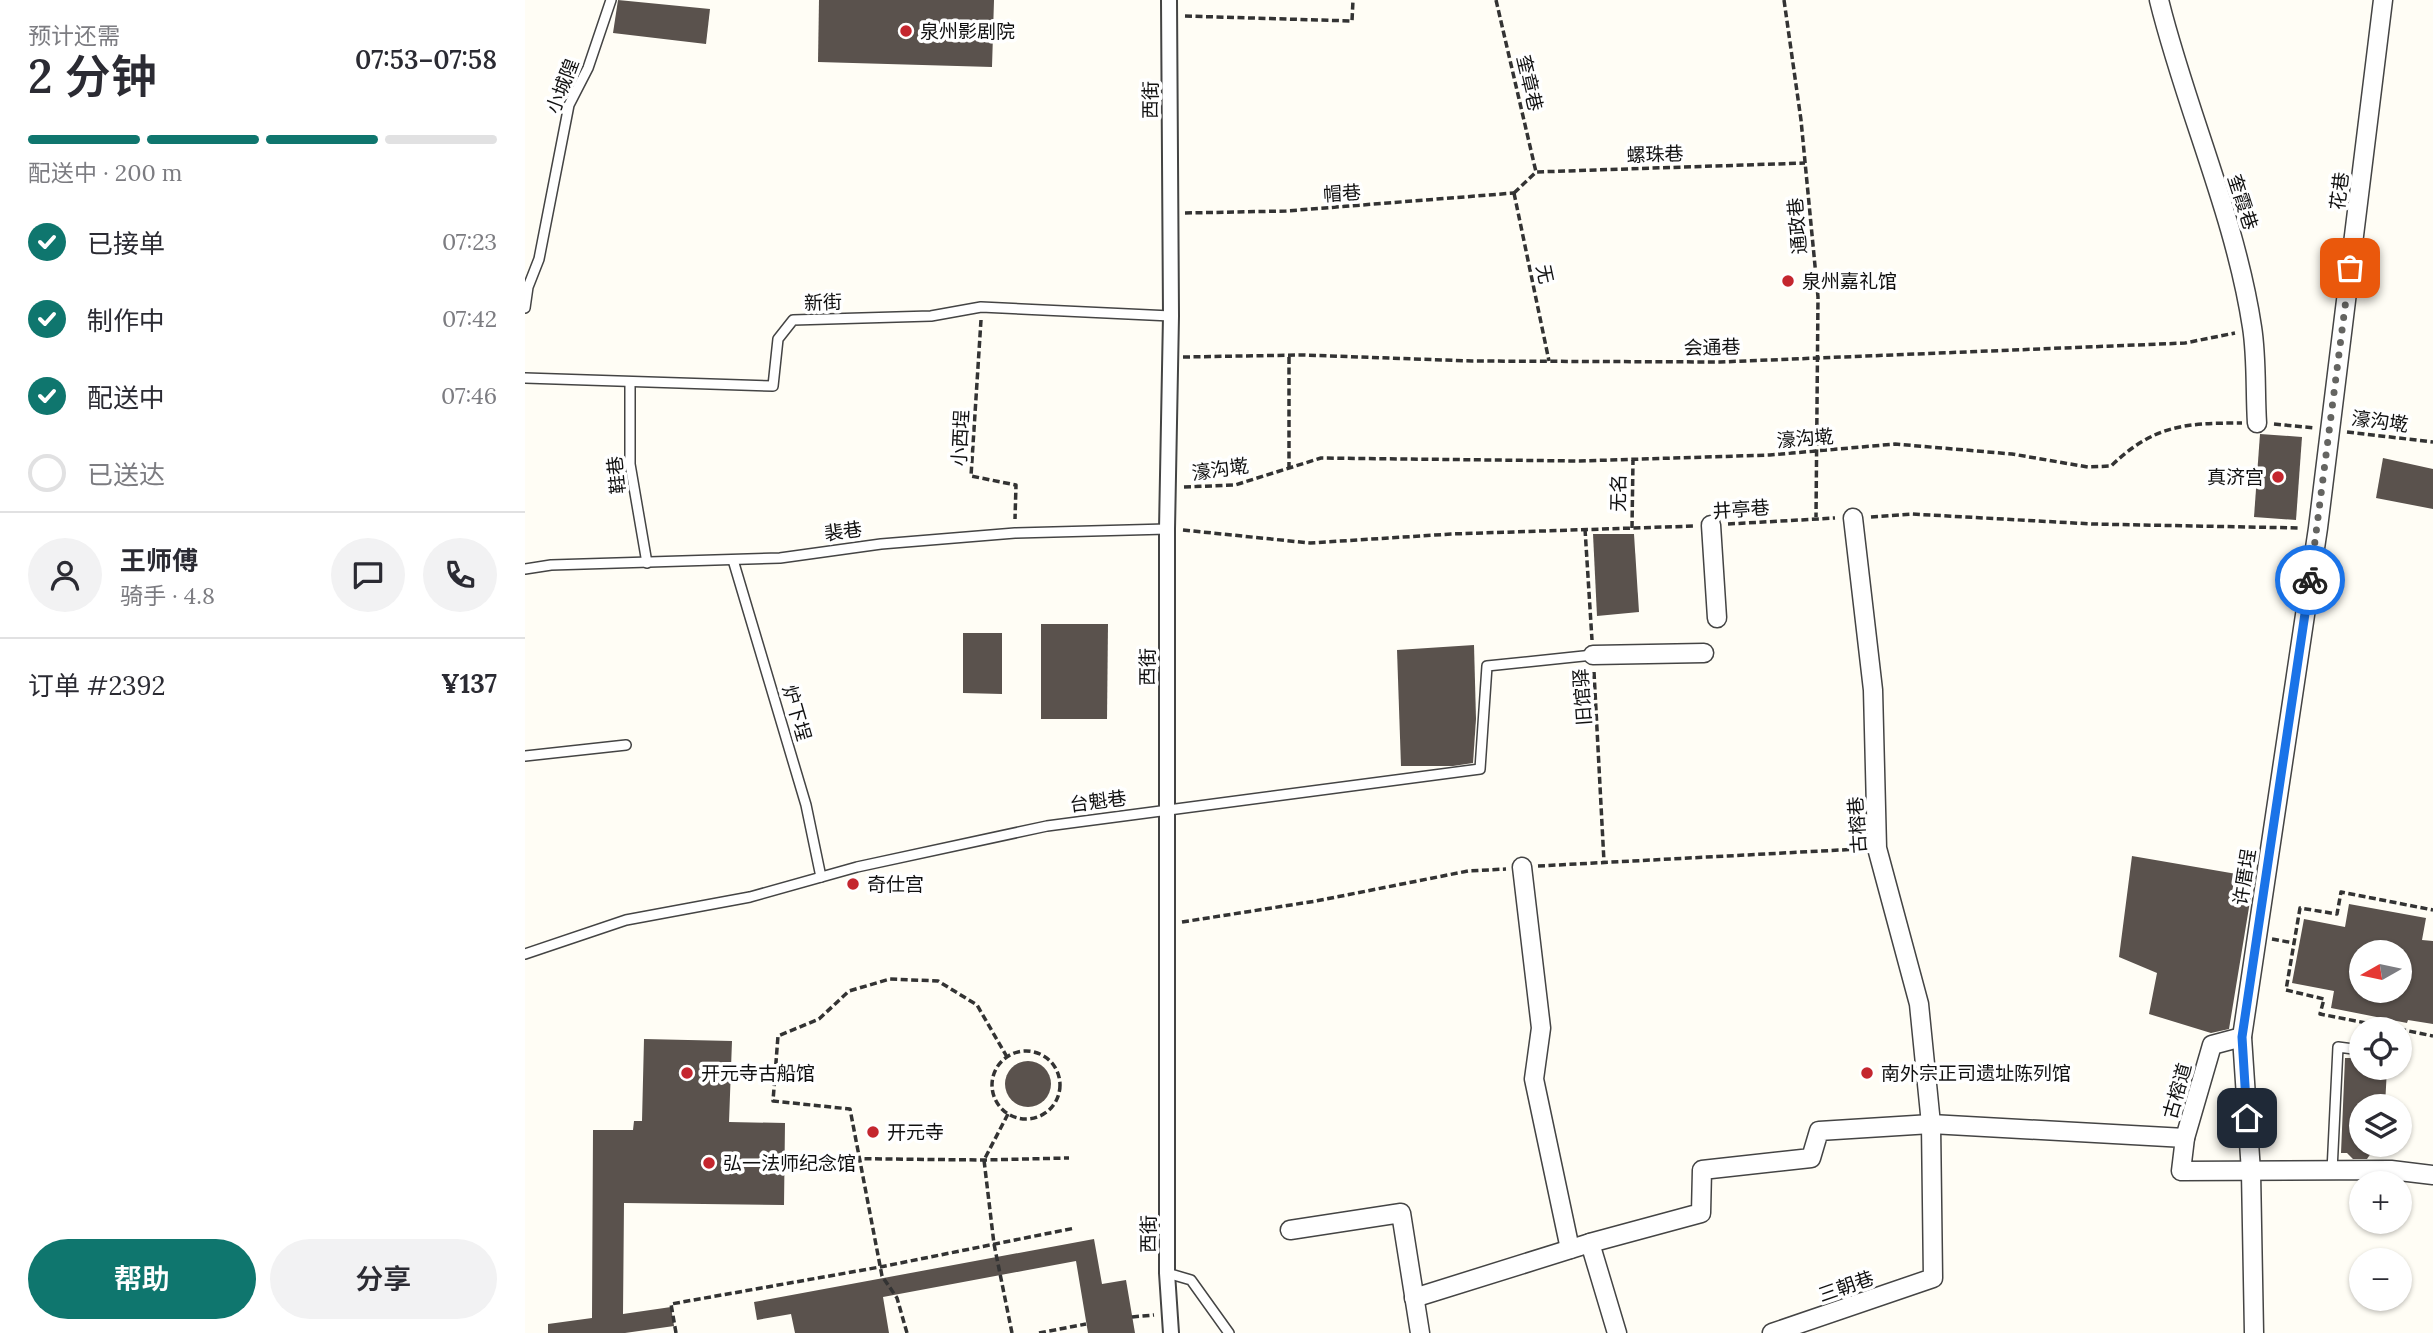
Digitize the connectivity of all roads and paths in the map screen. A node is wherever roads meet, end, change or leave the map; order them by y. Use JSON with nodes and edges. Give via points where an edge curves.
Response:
{"nodes":[{"id":1,"x":611,"y":0,"type":"edge"},
{"id":2,"x":1169,"y":0,"type":"edge"},
{"id":3,"x":1353,"y":0,"type":"edge"},
{"id":4,"x":1496,"y":0,"type":"edge"},
{"id":5,"x":1784,"y":0,"type":"edge"},
{"id":6,"x":2159,"y":0,"type":"edge"},
{"id":7,"x":2383,"y":0,"type":"edge"},
{"id":8,"x":1169,"y":15,"type":"junction"},
{"id":9,"x":1805,"y":163,"type":"junction"},
{"id":10,"x":1536,"y":172,"type":"junction"},
{"id":11,"x":1514,"y":193,"type":"junction"},
{"id":12,"x":1171,"y":214,"type":"junction"},
{"id":13,"x":981,"y":307,"type":"junction"},
{"id":14,"x":525,"y":308,"type":"edge"},
{"id":15,"x":1171,"y":316,"type":"junction"},
{"id":16,"x":2253,"y":329,"type":"junction"},
{"id":17,"x":1289,"y":355,"type":"junction"},
{"id":18,"x":1171,"y":357,"type":"junction"},
{"id":19,"x":1818,"y":357,"type":"junction"},
{"id":20,"x":1549,"y":361,"type":"junction"},
{"id":21,"x":525,"y":378,"type":"edge"},
{"id":22,"x":630,"y":383,"type":"junction"},
{"id":23,"x":2257,"y":423,"type":"junction"},
{"id":24,"x":2331,"y":430,"type":"junction"},
{"id":25,"x":2433,"y":442,"type":"edge"},
{"id":26,"x":1818,"y":451,"type":"junction"},
{"id":27,"x":1633,"y":459,"type":"junction"},
{"id":28,"x":1289,"y":469,"type":"junction"},
{"id":29,"x":1168,"y":488,"type":"junction"},
{"id":30,"x":1816,"y":518,"type":"junction"},
{"id":31,"x":1853,"y":518,"type":"junction"},
{"id":32,"x":1711,"y":525,"type":"junction"},
{"id":33,"x":1632,"y":528,"type":"junction"},
{"id":34,"x":2318,"y":528,"type":"junction"},
{"id":35,"x":1167,"y":529,"type":"junction"},
{"id":36,"x":1585,"y":529,"type":"junction"},
{"id":37,"x":1015,"y":533,"type":"junction"},
{"id":38,"x":733,"y":560,"type":"junction"},
{"id":39,"x":647,"y":563,"type":"junction"},
{"id":40,"x":525,"y":569,"type":"edge"},
{"id":41,"x":1717,"y":618,"type":"dead end"},
{"id":42,"x":1704,"y":653,"type":"dead end"},
{"id":43,"x":1593,"y":655,"type":"junction"},
{"id":44,"x":626,"y":746,"type":"dead end"},
{"id":45,"x":525,"y":756,"type":"edge"},
{"id":46,"x":1166,"y":811,"type":"junction"},
{"id":47,"x":1604,"y":862,"type":"dead end"},
{"id":48,"x":1522,"y":867,"type":"dead end"},
{"id":49,"x":821,"y":877,"type":"junction"},
{"id":50,"x":2433,"y":910,"type":"edge"},
{"id":51,"x":525,"y":954,"type":"edge"},
{"id":52,"x":2349,"y":1020,"type":"edge"},
{"id":53,"x":2412,"y":1032,"type":"edge"},
{"id":54,"x":2433,"y":1036,"type":"edge"},
{"id":55,"x":2242,"y":1037,"type":"junction"},
{"id":56,"x":2349,"y":1048,"type":"edge"},
{"id":57,"x":1007,"y":1057,"type":"junction"},
{"id":58,"x":1008,"y":1114,"type":"junction"},
{"id":59,"x":1931,"y":1124,"type":"junction"},
{"id":60,"x":2185,"y":1138,"type":"junction"},
{"id":61,"x":791,"y":1157,"type":"dead end"},
{"id":62,"x":859,"y":1158,"type":"junction"},
{"id":63,"x":1069,"y":1158,"type":"dead end"},
{"id":64,"x":984,"y":1160,"type":"junction"},
{"id":65,"x":2332,"y":1171,"type":"junction"},
{"id":66,"x":2251,"y":1172,"type":"junction"},
{"id":67,"x":2433,"y":1175,"type":"edge"},
{"id":68,"x":1075,"y":1228,"type":"dead end"},
{"id":69,"x":1290,"y":1230,"type":"dead end"},
{"id":70,"x":1590,"y":1243,"type":"junction"},
{"id":71,"x":994,"y":1244,"type":"junction"},
{"id":72,"x":1570,"y":1250,"type":"junction"},
{"id":73,"x":880,"y":1267,"type":"junction"},
{"id":74,"x":1167,"y":1273,"type":"junction"},
{"id":75,"x":1934,"y":1278,"type":"joint"},
{"id":76,"x":1414,"y":1298,"type":"junction"},
{"id":77,"x":1170,"y":1313,"type":"junction"},
{"id":78,"x":1132,"y":1317,"type":"dead end"},
{"id":79,"x":1086,"y":1324,"type":"dead end"},
{"id":80,"x":676,"y":1333,"type":"edge"},
{"id":81,"x":907,"y":1333,"type":"edge"},
{"id":82,"x":1012,"y":1333,"type":"edge"},
{"id":83,"x":1039,"y":1333,"type":"edge"},
{"id":84,"x":1171,"y":1333,"type":"edge"},
{"id":85,"x":1229,"y":1333,"type":"edge"},
{"id":86,"x":1420,"y":1333,"type":"edge"},
{"id":87,"x":1617,"y":1333,"type":"edge"},
{"id":88,"x":1772,"y":1333,"type":"edge"},
{"id":89,"x":2254,"y":1333,"type":"edge"}],
"edges":[{"from":1,"to":14,"type":"lane","name":"小城隍","via":[[588,68],[569,105]]},
{"from":2,"to":8,"type":"street","name":"西街"},
{"from":3,"to":8,"type":"path","via":[[1352,21]]},
{"from":4,"to":10,"type":"path","name":"奎章巷"},
{"from":5,"to":9,"type":"path","name":"通政巷"},
{"from":6,"to":16,"type":"street","name":"奎霞巷","via":[[2234,240]]},
{"from":7,"to":24,"type":"street","name":"花巷"},
{"from":8,"to":12,"type":"street","name":"西街"},
{"from":9,"to":10,"type":"path","name":"螺珠巷"},
{"from":9,"to":19,"type":"path","name":"通政巷","via":[[1818,297]]},
{"from":10,"to":11,"type":"path"},
{"from":11,"to":12,"type":"path","name":"帽巷","via":[[1286,211]]},
{"from":11,"to":20,"type":"path","name":"无"},
{"from":12,"to":15,"type":"street","name":"西街"},
{"from":13,"to":15,"type":"lane","name":"新街"},
{"from":13,"to":22,"type":"lane","name":"新街","via":[[931,316],[793,320],[778,340],[773,386]]},
{"from":13,"to":37,"type":"path","name":"小西埕","via":[[971,476],[1016,485]]},
{"from":15,"to":18,"type":"street","name":"西街"},
{"from":16,"to":19,"type":"path","name":"会通巷","via":[[2185,343]]},
{"from":16,"to":23,"type":"street","name":"奎霞巷"},
{"from":17,"to":18,"type":"path","name":"会通巷"},
{"from":17,"to":20,"type":"path","name":"会通巷"},
{"from":17,"to":28,"type":"path"},
{"from":18,"to":29,"type":"street","name":"西街"},
{"from":19,"to":20,"type":"path","name":"会通巷","via":[[1720,362]]},
{"from":19,"to":26,"type":"path","name":"通政巷"},
{"from":21,"to":22,"type":"lane","name":"新街"},
{"from":22,"to":39,"type":"lane","name":"鞋巷","via":[[630,464]]},
{"from":23,"to":24,"type":"path","name":"濠沟墘"},
{"from":23,"to":26,"type":"path","name":"濠沟墘","via":[[2202,423],[2162,430],[2130,448],[2111,466],[1895,444]]},
{"from":24,"to":25,"type":"path","name":"濠沟墘"},
{"from":24,"to":34,"type":"street","name":"许厝埕"},
{"from":26,"to":27,"type":"path","name":"濠沟墘"},
{"from":26,"to":30,"type":"path","name":"通政巷"},
{"from":27,"to":28,"type":"path","name":"濠沟墘","via":[[1321,458]]},
{"from":27,"to":33,"type":"path","name":"无名"},
{"from":28,"to":29,"type":"path","name":"濠沟墘","via":[[1235,485]]},
{"from":29,"to":35,"type":"street","name":"西街"},
{"from":30,"to":31,"type":"path","name":"井亭巷"},
{"from":30,"to":32,"type":"path","name":"井亭巷"},
{"from":31,"to":34,"type":"path","name":"井亭巷","via":[[1912,514],[2092,524]]},
{"from":31,"to":59,"type":"street","name":"古榕巷","via":[[1873,690],[1877,848],[1919,1004]]},
{"from":32,"to":33,"type":"path","name":"井亭巷"},
{"from":32,"to":41,"type":"street"},
{"from":33,"to":36,"type":"path","name":"井亭巷"},
{"from":34,"to":55,"type":"street","name":"许厝埕"},
{"from":35,"to":36,"type":"path","name":"井亭巷","via":[[1310,543]]},
{"from":35,"to":37,"type":"lane","name":"裴巷"},
{"from":35,"to":46,"type":"street","name":"西街"},
{"from":36,"to":43,"type":"path","name":"旧馆驿"},
{"from":37,"to":38,"type":"lane","name":"裴巷"},
{"from":38,"to":39,"type":"lane","name":"裴巷"},
{"from":38,"to":49,"type":"lane","name":"炉下埕","via":[[806,805]]},
{"from":39,"to":40,"type":"lane","name":"裴巷"},
{"from":42,"to":43,"type":"street"},
{"from":43,"to":46,"type":"lane","name":"台魁巷","via":[[1487,666],[1480,769]]},
{"from":43,"to":47,"type":"path","name":"旧馆驿"},
{"from":44,"to":45,"type":"lane"},
{"from":46,"to":49,"type":"lane","name":"台魁巷","via":[[1047,826]]},
{"from":46,"to":74,"type":"street","name":"西街"},
{"from":48,"to":72,"type":"street","via":[[1541,1028],[1534,1079]]},
{"from":49,"to":51,"type":"lane","name":"台魁巷","via":[[750,897],[626,920]]},
{"from":50,"to":52,"type":"path","via":[[2341,892],[2337,914],[2301,908],[2286,990],[2324,999],[2320,1014]]},
{"from":53,"to":54,"type":"path"},
{"from":55,"to":60,"type":"street","name":"古榕道","via":[[2212,1045]]},
{"from":55,"to":66,"type":"street","name":"许厝埕"},
{"from":56,"to":65,"type":"lane","via":[[2338,1046]]},
{"from":57,"to":58,"type":"path","via":[[998,1065],[992,1086],[994,1097]]},
{"from":57,"to":58,"type":"path","via":[[1017,1052],[1039,1053],[1055,1068],[1060,1090],[1050,1110],[1040,1116],[1019,1119]]},
{"from":57,"to":62,"type":"path","via":[[977,1005],[937,981],[890,979],[849,991],[820,1019],[778,1036],[773,1101],[850,1110]]},
{"from":58,"to":64,"type":"path"},
{"from":59,"to":60,"type":"street"},
{"from":59,"to":70,"type":"street","via":[[1819,1131],[1811,1158],[1702,1170],[1701,1213]]},
{"from":59,"to":75,"type":"street","name":"古榕巷"},
{"from":60,"to":66,"type":"street","via":[[2181,1171]]},
{"from":61,"to":62,"type":"path"},
{"from":62,"to":64,"type":"path"},
{"from":62,"to":73,"type":"path"},
{"from":63,"to":64,"type":"path"},
{"from":64,"to":71,"type":"path"},
{"from":65,"to":66,"type":"street"},
{"from":65,"to":67,"type":"street"},
{"from":66,"to":89,"type":"street","name":"许厝埕"},
{"from":68,"to":71,"type":"path"},
{"from":69,"to":76,"type":"street","via":[[1401,1213]]},
{"from":70,"to":72,"type":"street"},
{"from":70,"to":87,"type":"street"},
{"from":71,"to":73,"type":"path"},
{"from":71,"to":82,"type":"path"},
{"from":72,"to":76,"type":"street"},
{"from":73,"to":80,"type":"path","via":[[671,1304]]},
{"from":73,"to":81,"type":"path","via":[[897,1298]]},
{"from":74,"to":77,"type":"street","name":"西街"},
{"from":74,"to":85,"type":"lane","via":[[1191,1280]]},
{"from":75,"to":88,"type":"street","name":"三朝巷"},
{"from":76,"to":86,"type":"street"},
{"from":77,"to":78,"type":"path"},
{"from":77,"to":84,"type":"street","name":"西街"},
{"from":79,"to":83,"type":"path"}]}
